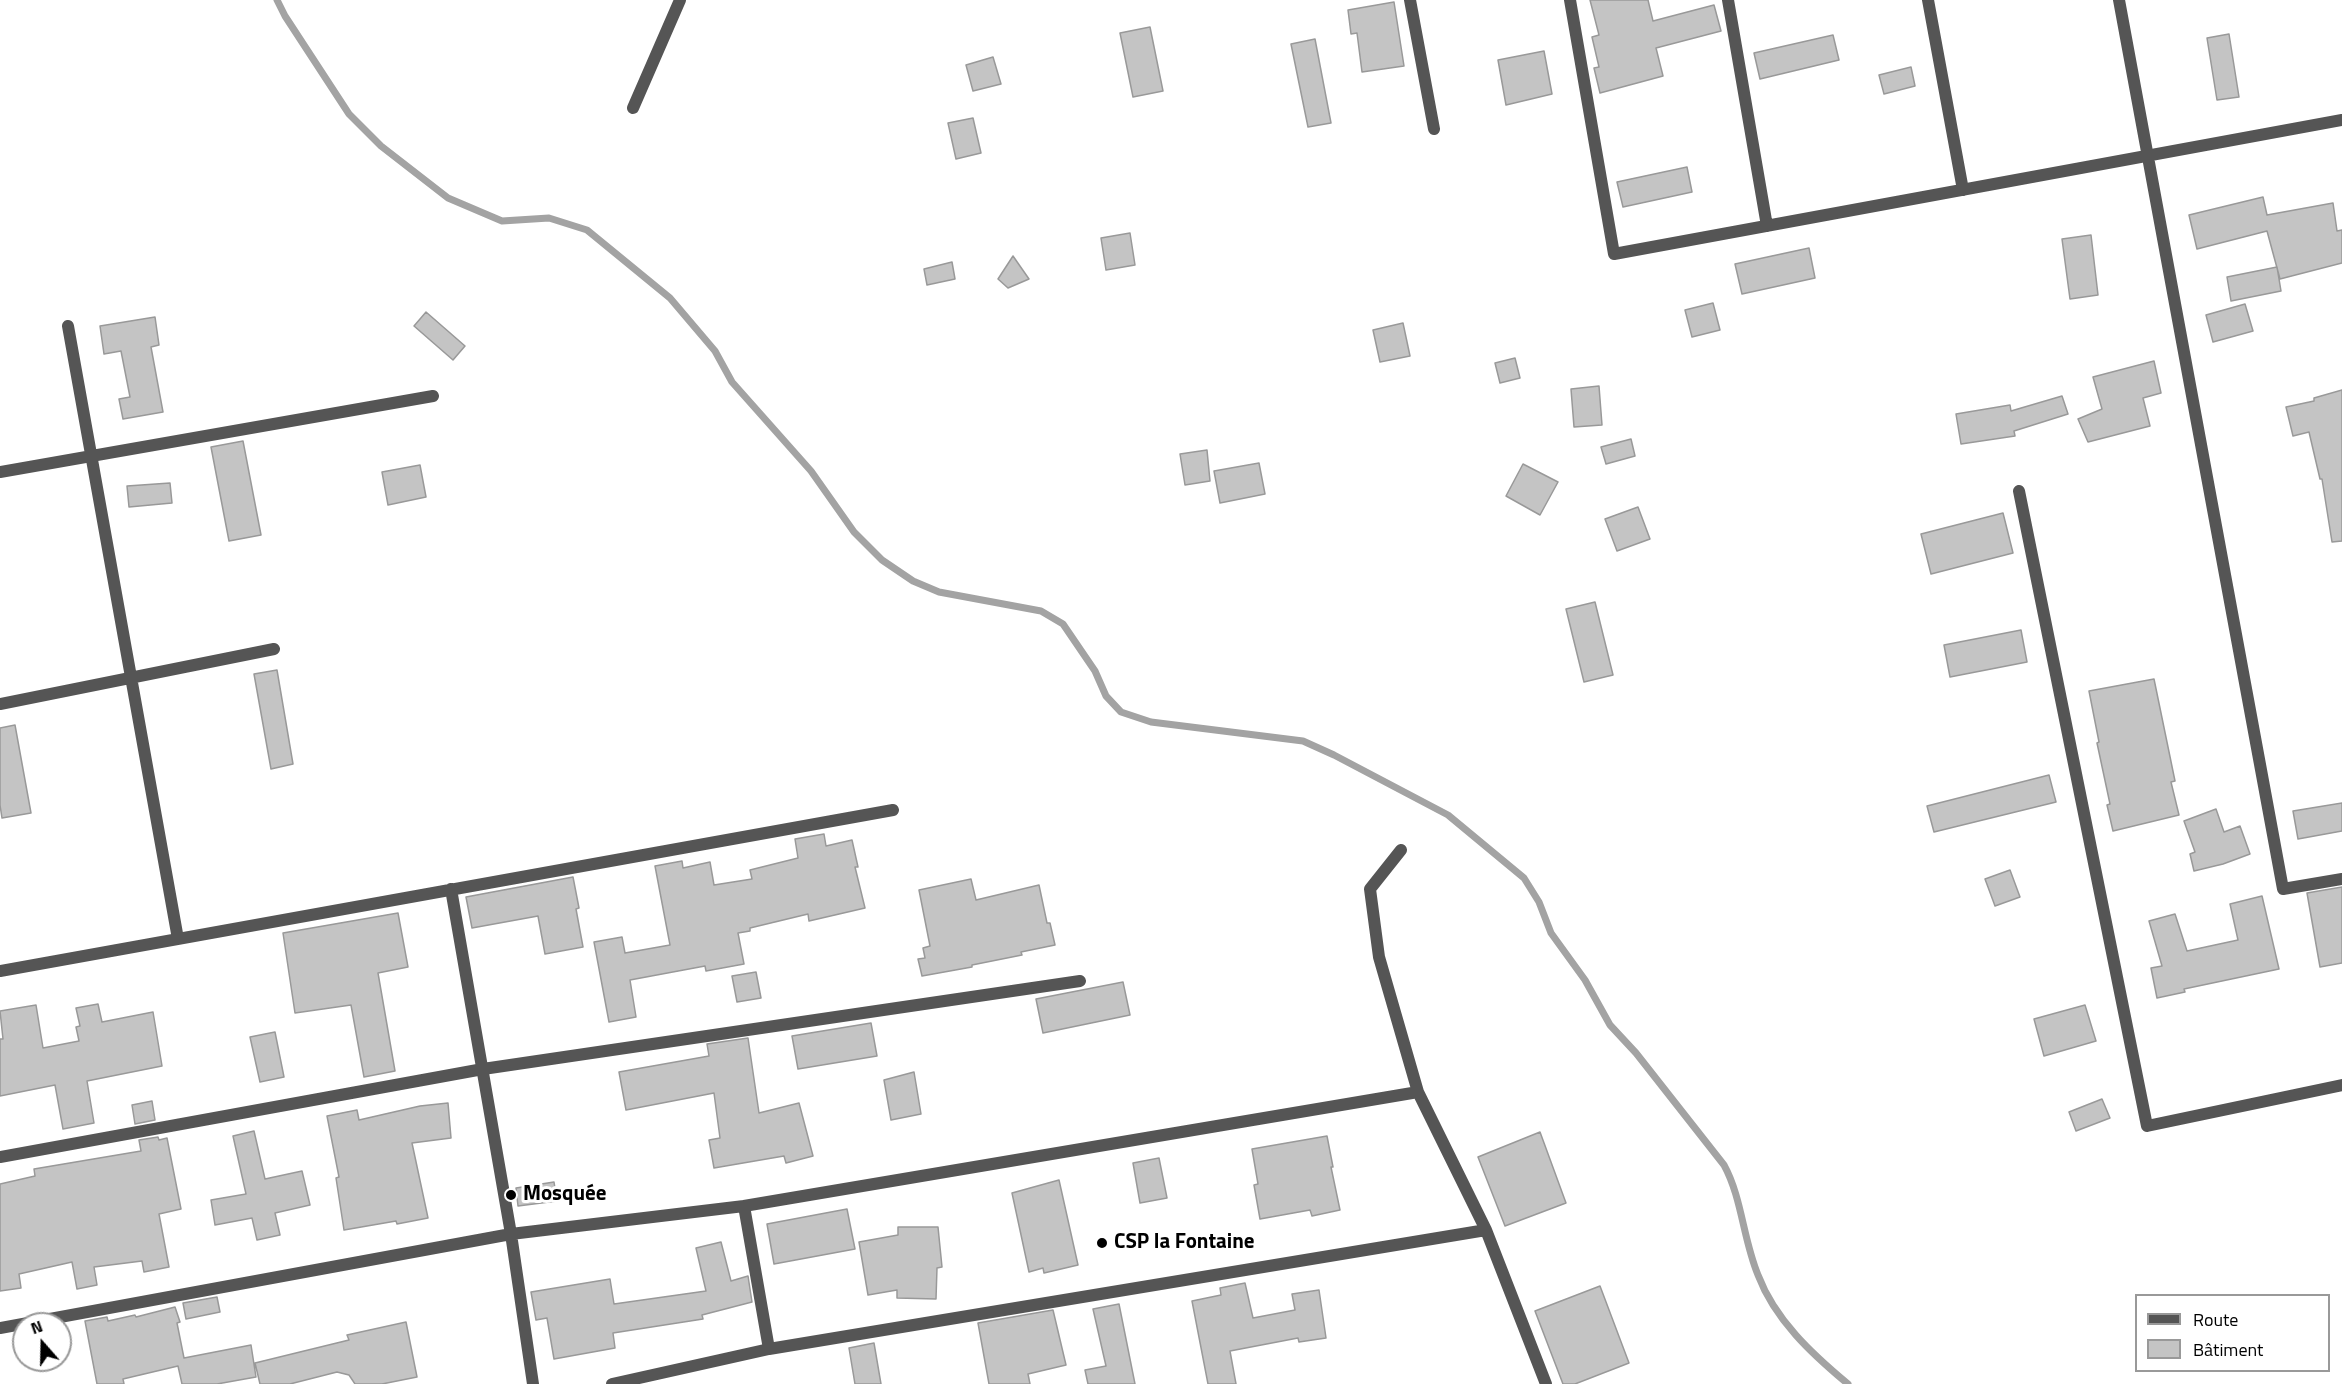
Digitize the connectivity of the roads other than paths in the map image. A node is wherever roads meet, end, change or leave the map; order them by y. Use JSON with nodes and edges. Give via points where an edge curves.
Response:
{"nodes":[{"id":1,"x":680,"y":0,"type":"edge"},
{"id":2,"x":1410,"y":0,"type":"edge"},
{"id":3,"x":1570,"y":0,"type":"edge"},
{"id":4,"x":1728,"y":0,"type":"edge"},
{"id":5,"x":1928,"y":0,"type":"edge"},
{"id":6,"x":2119,"y":0,"type":"edge"},
{"id":7,"x":633,"y":108,"type":"dead end"},
{"id":8,"x":2342,"y":120,"type":"edge"},
{"id":9,"x":1434,"y":129,"type":"dead end"},
{"id":10,"x":2148,"y":156,"type":"junction"},
{"id":11,"x":1963,"y":190,"type":"junction"},
{"id":12,"x":1767,"y":226,"type":"junction"},
{"id":13,"x":68,"y":326,"type":"dead end"},
{"id":14,"x":433,"y":396,"type":"dead end"},
{"id":15,"x":91,"y":456,"type":"junction"},
{"id":16,"x":0,"y":472,"type":"edge"},
{"id":17,"x":2019,"y":491,"type":"dead end"},
{"id":18,"x":274,"y":649,"type":"dead end"},
{"id":19,"x":131,"y":678,"type":"junction"},
{"id":20,"x":0,"y":704,"type":"edge"},
{"id":21,"x":893,"y":810,"type":"dead end"},
{"id":22,"x":1401,"y":850,"type":"dead end"},
{"id":23,"x":2342,"y":879,"type":"edge"},
{"id":24,"x":451,"y":890,"type":"junction"},
{"id":25,"x":178,"y":939,"type":"junction"},
{"id":26,"x":0,"y":971,"type":"edge"},
{"id":27,"x":1080,"y":981,"type":"dead end"},
{"id":28,"x":483,"y":1069,"type":"junction"},
{"id":29,"x":2342,"y":1085,"type":"edge"},
{"id":30,"x":1418,"y":1092,"type":"junction"},
{"id":31,"x":0,"y":1157,"type":"edge"},
{"id":32,"x":744,"y":1206,"type":"junction"},
{"id":33,"x":1486,"y":1230,"type":"junction"},
{"id":34,"x":511,"y":1234,"type":"junction"},
{"id":35,"x":0,"y":1328,"type":"edge"},
{"id":36,"x":769,"y":1349,"type":"junction"},
{"id":37,"x":533,"y":1384,"type":"edge"},
{"id":38,"x":612,"y":1384,"type":"edge"},
{"id":39,"x":1546,"y":1384,"type":"edge"}],
"edges":[{"from":1,"to":7,"type":"street"},
{"from":2,"to":9,"type":"street"},
{"from":3,"to":12,"type":"street","via":[[1614,254]]},
{"from":4,"to":12,"type":"street"},
{"from":5,"to":11,"type":"street"},
{"from":6,"to":10,"type":"street"},
{"from":8,"to":10,"type":"street"},
{"from":10,"to":11,"type":"street"},
{"from":10,"to":23,"type":"street","via":[[2283,889]]},
{"from":11,"to":12,"type":"street"},
{"from":13,"to":15,"type":"street"},
{"from":14,"to":15,"type":"street"},
{"from":15,"to":16,"type":"street"},
{"from":15,"to":19,"type":"street"},
{"from":17,"to":29,"type":"street","via":[[2147,1126]]},
{"from":18,"to":19,"type":"street"},
{"from":19,"to":20,"type":"street"},
{"from":19,"to":25,"type":"street"},
{"from":21,"to":24,"type":"street"},
{"from":22,"to":30,"type":"street","via":[[1370,889],[1379,957]]},
{"from":24,"to":25,"type":"street"},
{"from":24,"to":28,"type":"street"},
{"from":25,"to":26,"type":"street"},
{"from":27,"to":28,"type":"street"},
{"from":28,"to":31,"type":"street"},
{"from":28,"to":34,"type":"street"},
{"from":30,"to":32,"type":"street"},
{"from":30,"to":33,"type":"street"},
{"from":32,"to":34,"type":"street"},
{"from":32,"to":36,"type":"street"},
{"from":33,"to":36,"type":"street"},
{"from":33,"to":39,"type":"street"},
{"from":34,"to":35,"type":"street"},
{"from":34,"to":37,"type":"street"},
{"from":36,"to":38,"type":"street"}]}
